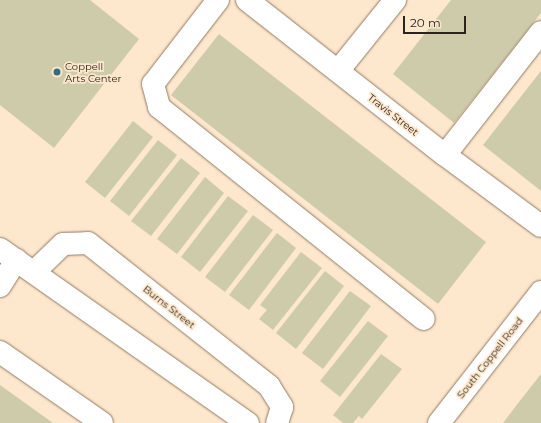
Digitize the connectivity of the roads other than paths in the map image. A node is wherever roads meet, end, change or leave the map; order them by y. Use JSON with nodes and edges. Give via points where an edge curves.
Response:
{"nodes":[{"id":1,"x":218,"y":0,"type":"edge"},
{"id":2,"x":247,"y":0,"type":"edge"},
{"id":3,"x":395,"y":0,"type":"edge"},
{"id":4,"x":541,"y":32,"type":"edge"},
{"id":5,"x":338,"y":71,"type":"junction"},
{"id":6,"x":445,"y":155,"type":"junction"},
{"id":7,"x":541,"y":226,"type":"edge"},
{"id":8,"x":8,"y":254,"type":"edge"},
{"id":9,"x":34,"y":272,"type":"junction"},
{"id":10,"x":0,"y":286,"type":"edge"},
{"id":11,"x":541,"y":292,"type":"edge"},
{"id":12,"x":424,"y":319,"type":"dead end"},
{"id":13,"x":0,"y":352,"type":"edge"},
{"id":14,"x":102,"y":423,"type":"edge"},
{"id":15,"x":248,"y":423,"type":"edge"},
{"id":16,"x":277,"y":423,"type":"edge"},
{"id":17,"x":439,"y":423,"type":"edge"}],
"edges":[{"from":1,"to":12,"type":"street","via":[[153,84],[159,107]]},
{"from":2,"to":5,"type":"street","name":"Travis Street"},
{"from":3,"to":5,"type":"street"},
{"from":4,"to":6,"type":"street"},
{"from":5,"to":6,"type":"street","name":"Travis Street"},
{"from":6,"to":7,"type":"street","name":"Travis Street"},
{"from":8,"to":9,"type":"street"},
{"from":8,"to":10,"type":"street"},
{"from":9,"to":15,"type":"street"},
{"from":9,"to":16,"type":"street","name":"Burns Street","via":[[63,244],[88,243],[269,386],[282,407]]},
{"from":11,"to":17,"type":"street","name":"South Coppell Road"},
{"from":13,"to":14,"type":"street"}]}
